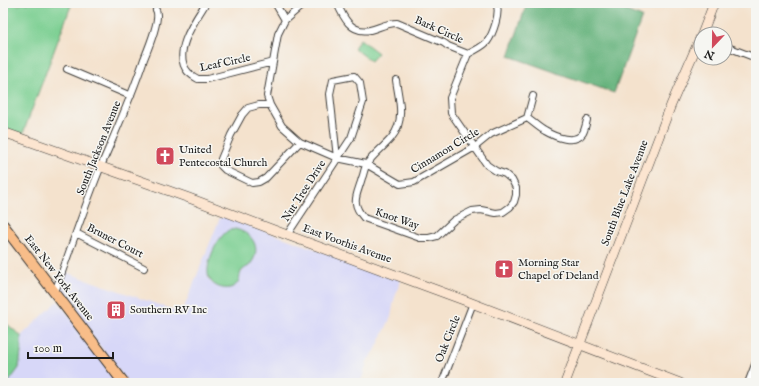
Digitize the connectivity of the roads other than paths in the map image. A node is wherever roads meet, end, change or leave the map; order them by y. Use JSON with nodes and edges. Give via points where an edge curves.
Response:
{"nodes":[{"id":1,"x":206,"y":3,"type":"edge"},
{"id":2,"x":274,"y":3,"type":"edge"},
{"id":3,"x":305,"y":3,"type":"edge"},
{"id":4,"x":337,"y":3,"type":"edge"},
{"id":5,"x":496,"y":3,"type":"edge"},
{"id":6,"x":714,"y":3,"type":"edge"},
{"id":7,"x":156,"y":10,"type":"dead end"},
{"id":8,"x":285,"y":20,"type":"junction"},
{"id":9,"x":705,"y":26,"type":"edge"},
{"id":10,"x":733,"y":49,"type":"edge"},
{"id":11,"x":468,"y":54,"type":"junction"},
{"id":12,"x":693,"y":55,"type":"edge"},
{"id":13,"x":756,"y":58,"type":"edge"},
{"id":14,"x":273,"y":62,"type":"junction"},
{"id":15,"x":67,"y":69,"type":"dead end"},
{"id":16,"x":396,"y":80,"type":"dead end"},
{"id":17,"x":131,"y":96,"type":"junction"},
{"id":18,"x":533,"y":96,"type":"dead end"},
{"id":19,"x":270,"y":105,"type":"junction"},
{"id":20,"x":527,"y":118,"type":"junction"},
{"id":21,"x":588,"y":120,"type":"dead end"},
{"id":22,"x":3,"y":132,"type":"edge"},
{"id":23,"x":300,"y":142,"type":"junction"},
{"id":24,"x":475,"y":147,"type":"junction"},
{"id":25,"x":337,"y":158,"type":"junction"},
{"id":26,"x":366,"y":164,"type":"junction"},
{"id":27,"x":101,"y":167,"type":"junction"},
{"id":28,"x":3,"y":225,"type":"edge"},
{"id":29,"x":76,"y":233,"type":"junction"},
{"id":30,"x":287,"y":235,"type":"junction"},
{"id":31,"x":144,"y":268,"type":"dead end"},
{"id":32,"x":55,"y":292,"type":"junction"},
{"id":33,"x":474,"y":303,"type":"junction"},
{"id":34,"x":580,"y":344,"type":"junction"},
{"id":35,"x":756,"y":362,"type":"edge"},
{"id":36,"x":124,"y":383,"type":"edge"},
{"id":37,"x":442,"y":383,"type":"edge"},
{"id":38,"x":565,"y":383,"type":"edge"},
{"id":39,"x":680,"y":383,"type":"edge"},
{"id":40,"x":748,"y":383,"type":"edge"}],
"edges":[{"from":1,"to":14,"type":"street","name":"Leaf Circle","via":[[190,29],[184,45],[182,59],[187,71],[198,79],[206,79]]},
{"from":2,"to":8,"type":"street"},
{"from":3,"to":8,"type":"street"},
{"from":4,"to":11,"type":"street","name":"Bark Circle","via":[[347,23],[361,31],[396,23]]},
{"from":5,"to":11,"type":"street","via":[[496,24],[487,42]]},
{"from":6,"to":9,"type":"street","name":"South Blue Lake Avenue"},
{"from":7,"to":17,"type":"street","name":"South Jackson Avenue","via":[[157,20]]},
{"from":8,"to":14,"type":"street","name":"Cinnamon Circle","via":[[278,34]]},
{"from":10,"to":13,"type":"street"},
{"from":11,"to":24,"type":"street","name":"Bark Circle","via":[[450,98],[451,113]]},
{"from":12,"to":34,"type":"street","name":"South Blue Lake Avenue"},
{"from":14,"to":19,"type":"street","name":"Cinnamon Circle","via":[[267,96]]},
{"from":15,"to":17,"type":"street"},
{"from":16,"to":26,"type":"street","name":"Knot Way","via":[[400,111],[398,127],[387,143]]},
{"from":17,"to":27,"type":"street","name":"South Jackson Avenue"},
{"from":18,"to":20,"type":"street"},
{"from":19,"to":23,"type":"street","name":"Cinnamon Circle","via":[[282,126]]},
{"from":19,"to":23,"type":"street","via":[[254,106],[242,114],[221,159],[221,166],[252,183],[259,182],[266,178]]},
{"from":20,"to":21,"type":"street","via":[[544,131],[569,140],[582,134]]},
{"from":20,"to":24,"type":"street","name":"Cinnamon Circle","via":[[491,134]]},
{"from":22,"to":27,"type":"street","name":"East Voorhis Avenue"},
{"from":23,"to":25,"type":"street","name":"Cinnamon Circle"},
{"from":24,"to":26,"type":"street","name":"Cinnamon Circle","via":[[414,182],[400,184]]},
{"from":24,"to":26,"type":"street","name":"Knot Way","via":[[487,165],[512,180],[516,188],[514,202],[503,212],[496,214],[481,210],[472,211],[454,220],[437,236],[429,238],[420,238],[364,218],[359,213],[355,199]]},
{"from":25,"to":25,"type":"street","name":"Nut Tree Drive","via":[[351,138],[363,102],[360,83],[354,76],[334,80],[330,94]]},
{"from":25,"to":26,"type":"street","name":"Cinnamon Circle"},
{"from":25,"to":30,"type":"street","name":"Nut Tree Drive"},
{"from":27,"to":29,"type":"street","name":"South Jackson Avenue"},
{"from":27,"to":30,"type":"street","name":"East Voorhis Avenue"},
{"from":28,"to":32,"type":"main road","name":"East New York Avenue"},
{"from":29,"to":31,"type":"street","name":"Bruner Court"},
{"from":29,"to":32,"type":"street","name":"South Jackson Avenue"},
{"from":30,"to":33,"type":"street","name":"East Voorhis Avenue"},
{"from":32,"to":36,"type":"main road","name":"East New York Avenue"},
{"from":33,"to":34,"type":"street","name":"East Voorhis Avenue"},
{"from":33,"to":37,"type":"street","name":"Oak Circle"},
{"from":34,"to":38,"type":"street","name":"South Blue Lake Avenue"},
{"from":34,"to":39,"type":"street","name":"East Voorhis Avenue"},
{"from":35,"to":40,"type":"street"}]}
